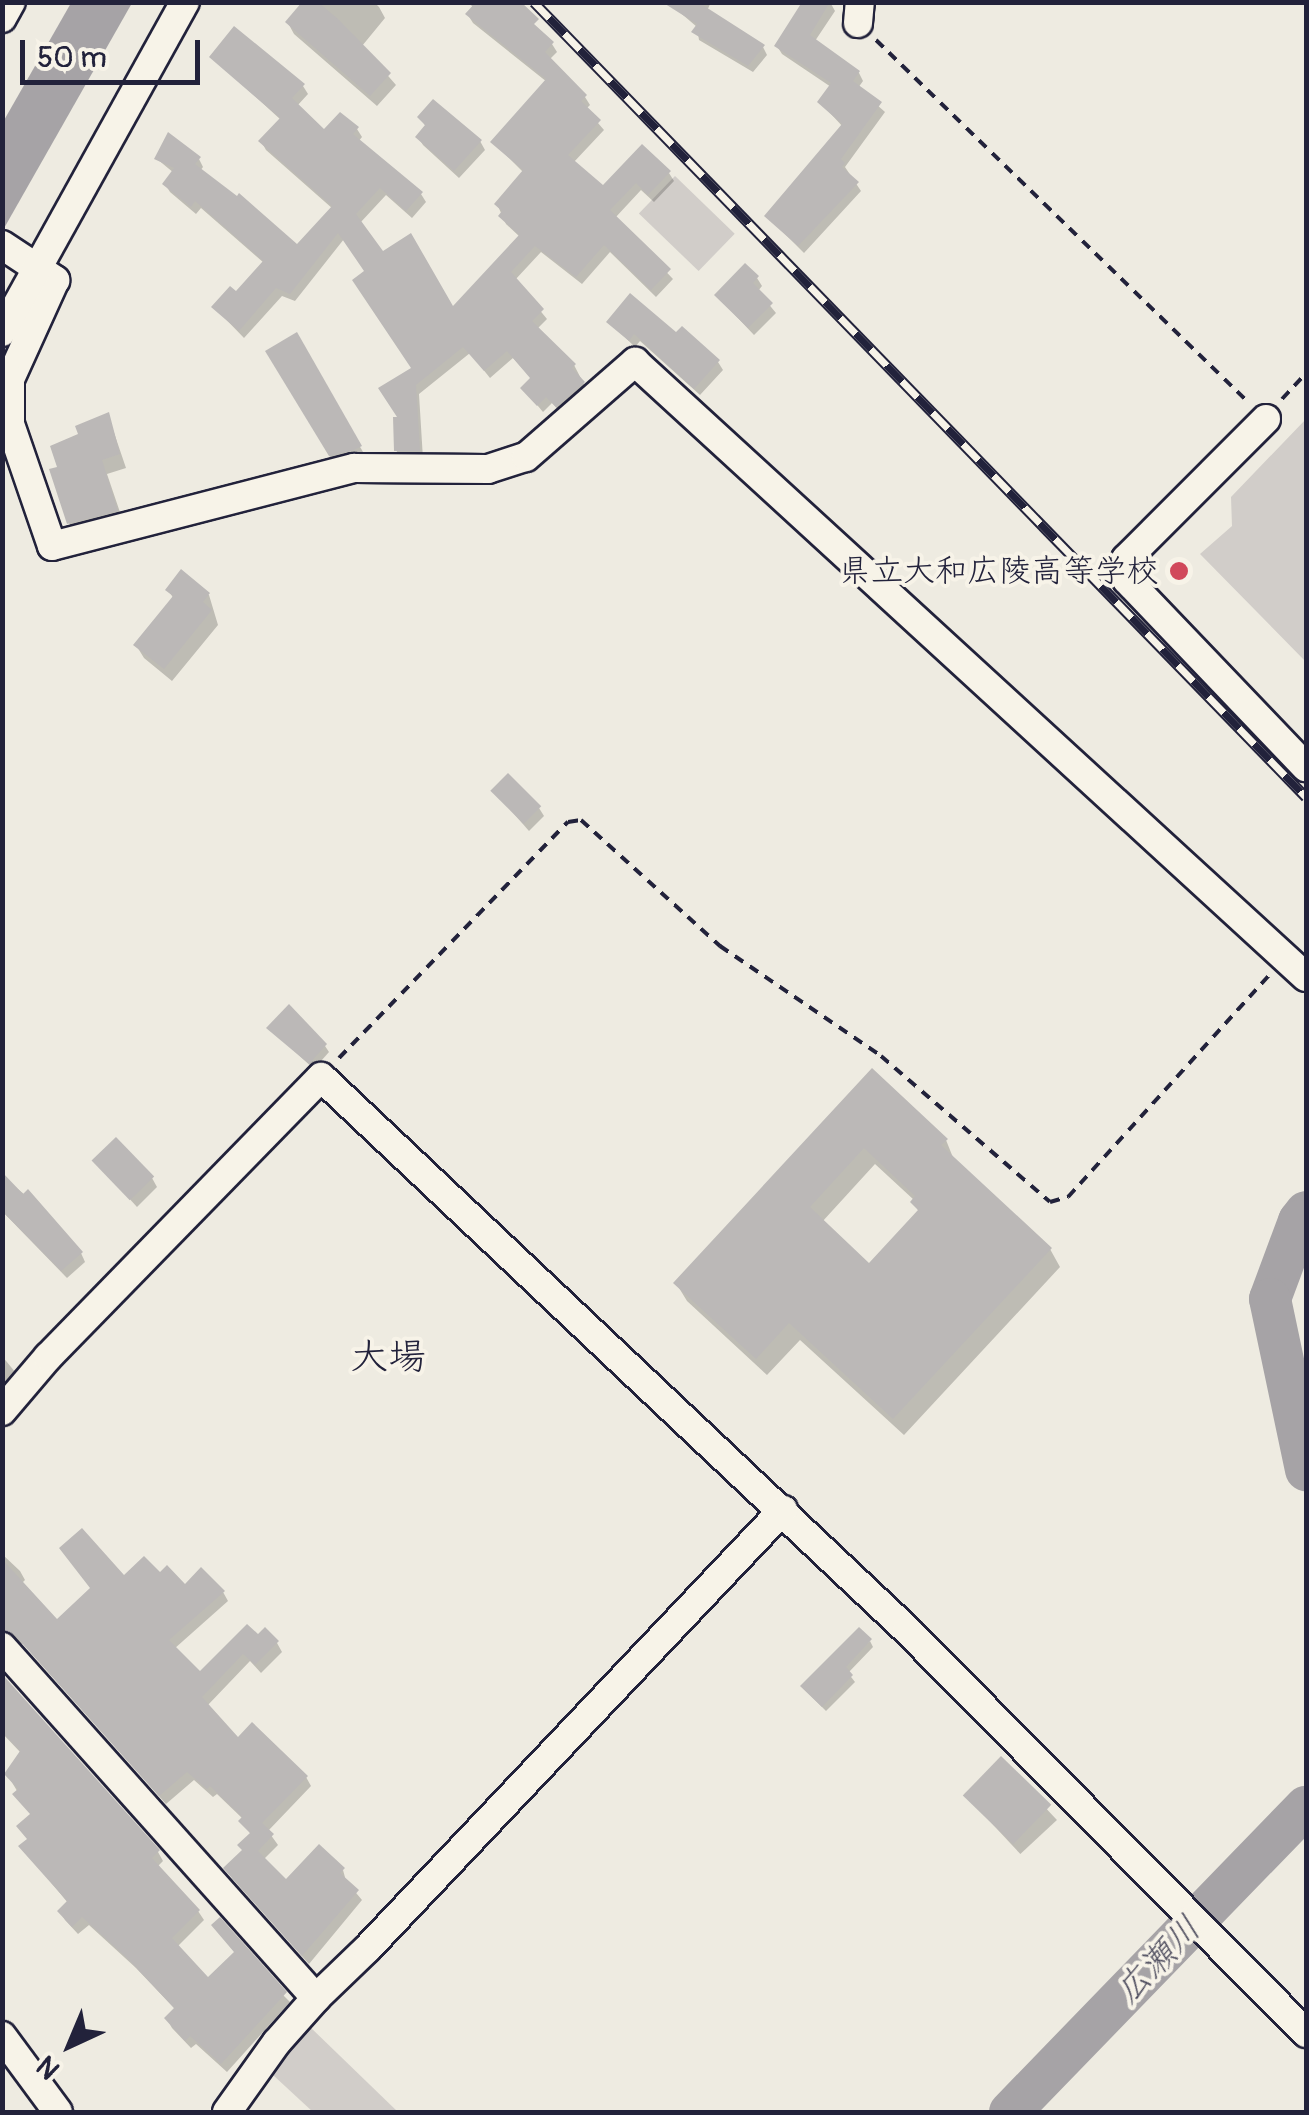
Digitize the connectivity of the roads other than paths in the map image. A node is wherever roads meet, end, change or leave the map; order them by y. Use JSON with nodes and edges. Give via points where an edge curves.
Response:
{"nodes":[{"id":1,"x":12,"y":2,"type":"edge"},
{"id":2,"x":185,"y":2,"type":"edge"},
{"id":3,"x":2,"y":18,"type":"edge"},
{"id":4,"x":22,"y":256,"type":"edge"},
{"id":5,"x":2,"y":332,"type":"edge"},
{"id":6,"x":1266,"y":419,"type":"road end"},
{"id":7,"x":1306,"y":768,"type":"edge"},
{"id":8,"x":1306,"y":977,"type":"edge"},
{"id":9,"x":2,"y":1410,"type":"edge"},
{"id":10,"x":783,"y":1510,"type":"junction"},
{"id":11,"x":2,"y":1647,"type":"edge"},
{"id":12,"x":316,"y":1998,"type":"junction"},
{"id":13,"x":1306,"y":2033,"type":"edge"},
{"id":14,"x":2,"y":2036,"type":"edge"},
{"id":15,"x":58,"y":2112,"type":"edge"},
{"id":16,"x":227,"y":2112,"type":"edge"}],
"edges":[{"from":1,"to":3,"type":"street"},
{"from":2,"to":4,"type":"street"},
{"from":4,"to":5,"type":"street"},
{"from":4,"to":8,"type":"street","via":[[55,280],[10,379],[10,424],[52,546],[354,468],[488,469],[526,457],[635,362]]},
{"from":6,"to":7,"type":"street","via":[[1126,559],[1127,580]]},
{"from":9,"to":10,"type":"street","via":[[320,1078]]},
{"from":10,"to":12,"type":"street"},
{"from":10,"to":13,"type":"street"},
{"from":11,"to":12,"type":"street"},
{"from":12,"to":16,"type":"street"},
{"from":14,"to":15,"type":"street"}]}
